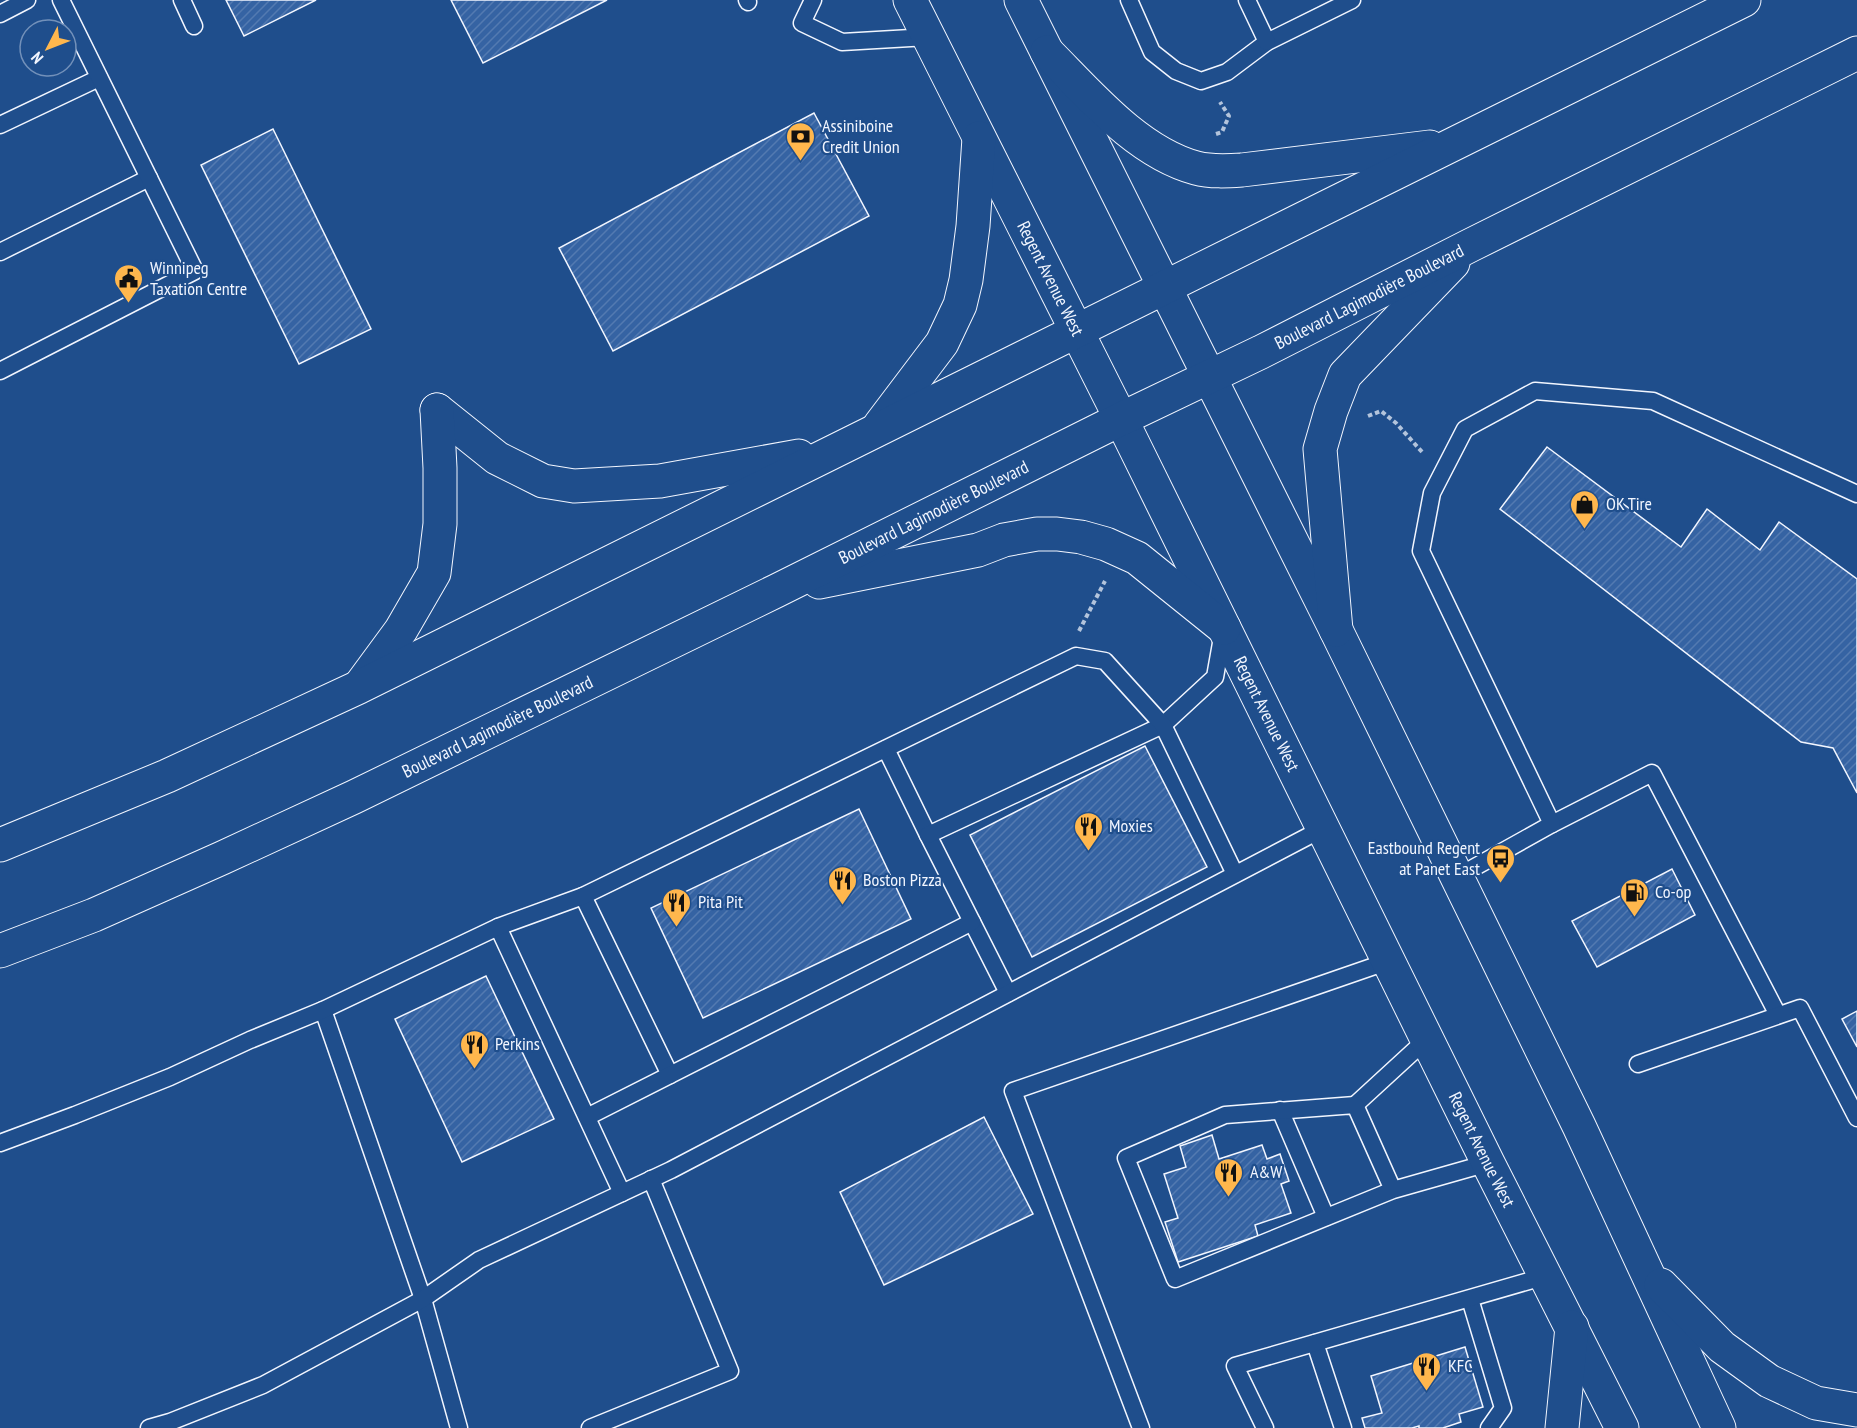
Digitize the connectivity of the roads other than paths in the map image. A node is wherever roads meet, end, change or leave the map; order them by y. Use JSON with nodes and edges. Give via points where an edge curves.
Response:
{"nodes":[{"id":1,"x":27,"y":0,"type":"edge"},
{"id":2,"x":61,"y":0,"type":"edge"},
{"id":3,"x":182,"y":0,"type":"edge"},
{"id":4,"x":813,"y":0,"type":"edge"},
{"id":5,"x":910,"y":0,"type":"edge"},
{"id":6,"x":1021,"y":0,"type":"edge"},
{"id":7,"x":1129,"y":0,"type":"edge"},
{"id":8,"x":1247,"y":0,"type":"edge"},
{"id":9,"x":1352,"y":0,"type":"edge"},
{"id":10,"x":1744,"y":0,"type":"edge"},
{"id":11,"x":0,"y":14,"type":"edge"},
{"id":12,"x":194,"y":26,"type":"dead end"},
{"id":13,"x":928,"y":37,"type":"junction"},
{"id":14,"x":1267,"y":42,"type":"junction"},
{"id":15,"x":1047,"y":52,"type":"junction"},
{"id":16,"x":1857,"y":53,"type":"edge"},
{"id":17,"x":99,"y":78,"type":"junction"},
{"id":18,"x":0,"y":125,"type":"edge"},
{"id":19,"x":979,"y":138,"type":"junction"},
{"id":20,"x":1452,"y":144,"type":"junction"},
{"id":21,"x":149,"y":178,"type":"junction"},
{"id":22,"x":1471,"y":245,"type":"junction"},
{"id":23,"x":0,"y":252,"type":"edge"},
{"id":24,"x":1165,"y":287,"type":"junction"},
{"id":25,"x":1076,"y":331,"type":"junction"},
{"id":26,"x":0,"y":371,"type":"edge"},
{"id":27,"x":1209,"y":377,"type":"junction"},
{"id":28,"x":1121,"y":419,"type":"junction"},
{"id":29,"x":875,"y":431,"type":"junction"},
{"id":30,"x":836,"y":449,"type":"junction"},
{"id":31,"x":1857,"y":494,"type":"edge"},
{"id":32,"x":776,"y":591,"type":"junction"},
{"id":33,"x":1224,"y":628,"type":"junction"},
{"id":34,"x":1336,"y":630,"type":"junction"},
{"id":35,"x":359,"y":687,"type":"junction"},
{"id":36,"x":1163,"y":726,"type":"junction"},
{"id":37,"x":886,"y":749,"type":"junction"},
{"id":38,"x":1552,"y":825,"type":"junction"},
{"id":39,"x":1322,"y":829,"type":"junction"},
{"id":40,"x":928,"y":835,"type":"junction"},
{"id":41,"x":0,"y":845,"type":"edge"},
{"id":42,"x":1235,"y":874,"type":"junction"},
{"id":43,"x":1457,"y":877,"type":"junction"},
{"id":44,"x":583,"y":897,"type":"junction"},
{"id":45,"x":972,"y":922,"type":"junction"},
{"id":46,"x":498,"y":927,"type":"junction"},
{"id":47,"x":0,"y":951,"type":"edge"},
{"id":48,"x":1389,"y":961,"type":"junction"},
{"id":49,"x":1008,"y":993,"type":"junction"},
{"id":50,"x":323,"y":1010,"type":"junction"},
{"id":51,"x":1779,"y":1016,"type":"junction"},
{"id":52,"x":1428,"y":1038,"type":"junction"},
{"id":53,"x":1638,"y":1064,"type":"dead end"},
{"id":54,"x":670,"y":1076,"type":"junction"},
{"id":55,"x":1355,"y":1105,"type":"junction"},
{"id":56,"x":1280,"y":1110,"type":"junction"},
{"id":57,"x":587,"y":1117,"type":"junction"},
{"id":58,"x":1857,"y":1118,"type":"edge"},
{"id":59,"x":0,"y":1143,"type":"edge"},
{"id":60,"x":1488,"y":1163,"type":"junction"},
{"id":61,"x":651,"y":1179,"type":"junction"},
{"id":62,"x":1393,"y":1190,"type":"junction"},
{"id":63,"x":622,"y":1193,"type":"junction"},
{"id":64,"x":1326,"y":1217,"type":"junction"},
{"id":65,"x":1645,"y":1268,"type":"junction"},
{"id":66,"x":1546,"y":1276,"type":"junction"},
{"id":67,"x":423,"y":1299,"type":"junction"},
{"id":68,"x":1470,"y":1299,"type":"junction"},
{"id":69,"x":1572,"y":1327,"type":"junction"},
{"id":70,"x":1314,"y":1343,"type":"junction"},
{"id":71,"x":1857,"y":1410,"type":"edge"},
{"id":72,"x":149,"y":1428,"type":"edge"},
{"id":73,"x":459,"y":1428,"type":"edge"},
{"id":74,"x":590,"y":1428,"type":"edge"},
{"id":75,"x":1141,"y":1428,"type":"edge"},
{"id":76,"x":1265,"y":1428,"type":"edge"},
{"id":77,"x":1343,"y":1428,"type":"edge"},
{"id":78,"x":1489,"y":1428,"type":"edge"},
{"id":79,"x":1562,"y":1428,"type":"edge"},
{"id":80,"x":1622,"y":1428,"type":"edge"},
{"id":81,"x":1719,"y":1428,"type":"edge"}],
"edges":[{"from":1,"to":11,"type":"lane"},
{"from":2,"to":17,"type":"lane"},
{"from":3,"to":12,"type":"lane"},
{"from":4,"to":13,"type":"lane","via":[[802,23],[842,42]]},
{"from":5,"to":13,"type":"main road","name":"Regent Avenue West"},
{"from":6,"to":15,"type":"main road"},
{"from":7,"to":14,"type":"lane","via":[[1152,52],[1176,71],[1201,81],[1227,72]]},
{"from":8,"to":14,"type":"lane"},
{"from":9,"to":14,"type":"lane"},
{"from":10,"to":20,"type":"main road"},
{"from":13,"to":19,"type":"main road","name":"Regent Avenue West"},
{"from":15,"to":20,"type":"main road","via":[[1139,139],[1196,168],[1242,170]]},
{"from":15,"to":24,"type":"main road"},
{"from":16,"to":22,"type":"main road","name":"Boulevard Lagimodière Boulevard"},
{"from":17,"to":18,"type":"lane"},
{"from":17,"to":21,"type":"lane"},
{"from":19,"to":25,"type":"main road","name":"Regent Avenue West"},
{"from":19,"to":29,"type":"main road","via":[[973,226],[960,305],[942,343]]},
{"from":20,"to":24,"type":"main road"},
{"from":21,"to":23,"type":"lane"},
{"from":21,"to":26,"type":"lane","via":[[195,271]]},
{"from":22,"to":27,"type":"main road","name":"Boulevard Lagimodière Boulevard"},
{"from":22,"to":34,"type":"main road","via":[[1345,375],[1331,411],[1320,449]]},
{"from":24,"to":25,"type":"main road"},
{"from":24,"to":27,"type":"main road"},
{"from":25,"to":28,"type":"main road","name":"Regent Avenue West"},
{"from":25,"to":29,"type":"main road"},
{"from":27,"to":28,"type":"main road","name":"Boulevard Lagimodière Boulevard"},
{"from":27,"to":34,"type":"main road"},
{"from":28,"to":32,"type":"main road","name":"Boulevard Lagimodière Boulevard"},
{"from":28,"to":33,"type":"main road","name":"Regent Avenue West"},
{"from":29,"to":30,"type":"main road"},
{"from":30,"to":35,"type":"main road"},
{"from":30,"to":35,"type":"main road","via":[[660,481],[574,486],[543,481],[497,458],[434,401],[440,468],[440,524],[434,573],[401,630]]},
{"from":31,"to":38,"type":"lane","via":[[1653,401],[1535,391],[1465,429],[1432,493],[1421,551]]},
{"from":32,"to":33,"type":"main road","via":[[978,550],[1004,540],[1057,534],[1106,544],[1137,558]]},
{"from":32,"to":47,"type":"main road","name":"Boulevard Lagimodière Boulevard","via":[[253,844],[94,915]]},
{"from":33,"to":36,"type":"lane","via":[[1215,678]]},
{"from":33,"to":39,"type":"main road","name":"Regent Avenue West"},
{"from":34,"to":43,"type":"main road"},
{"from":35,"to":41,"type":"main road","via":[[167,776]]},
{"from":36,"to":37,"type":"lane","via":[[1105,661],[1076,656]]},
{"from":36,"to":40,"type":"lane"},
{"from":36,"to":42,"type":"lane"},
{"from":37,"to":40,"type":"lane"},
{"from":37,"to":44,"type":"lane"},
{"from":38,"to":43,"type":"lane"},
{"from":38,"to":51,"type":"lane","via":[[1652,773]]},
{"from":39,"to":42,"type":"lane"},
{"from":39,"to":48,"type":"main road","name":"Regent Avenue West"},
{"from":40,"to":45,"type":"lane"},
{"from":42,"to":49,"type":"lane"},
{"from":43,"to":65,"type":"main road"},
{"from":44,"to":46,"type":"lane"},
{"from":44,"to":54,"type":"lane"},
{"from":45,"to":49,"type":"lane"},
{"from":45,"to":54,"type":"lane"},
{"from":46,"to":50,"type":"lane"},
{"from":46,"to":57,"type":"lane"},
{"from":48,"to":52,"type":"main road","name":"Regent Avenue West"},
{"from":48,"to":75,"type":"lane","via":[[1013,1091]]},
{"from":49,"to":61,"type":"lane"},
{"from":50,"to":59,"type":"lane","via":[[170,1077]]},
{"from":50,"to":67,"type":"lane"},
{"from":51,"to":53,"type":"lane"},
{"from":51,"to":58,"type":"lane","via":[[1800,1008]]},
{"from":52,"to":55,"type":"lane"},
{"from":52,"to":60,"type":"main road","name":"Regent Avenue West"},
{"from":54,"to":57,"type":"lane"},
{"from":55,"to":56,"type":"lane"},
{"from":55,"to":62,"type":"lane"},
{"from":56,"to":64,"type":"lane"},
{"from":56,"to":64,"type":"lane","via":[[1225,1115],[1126,1158],[1175,1279]]},
{"from":57,"to":63,"type":"lane"},
{"from":60,"to":62,"type":"lane"},
{"from":60,"to":66,"type":"main road","name":"Regent Avenue West"},
{"from":61,"to":63,"type":"lane"},
{"from":61,"to":74,"type":"lane","via":[[730,1371]]},
{"from":62,"to":64,"type":"lane"},
{"from":63,"to":67,"type":"lane","via":[[479,1260]]},
{"from":65,"to":71,"type":"main road","via":[[1722,1347],[1769,1381],[1816,1403]]},
{"from":65,"to":81,"type":"main road"},
{"from":66,"to":68,"type":"lane"},
{"from":66,"to":69,"type":"main road","name":"Regent Avenue West"},
{"from":67,"to":72,"type":"lane","via":[[263,1385]]},
{"from":67,"to":73,"type":"lane"},
{"from":68,"to":70,"type":"lane"},
{"from":68,"to":78,"type":"lane","via":[[1503,1408]]},
{"from":69,"to":79,"type":"main road"},
{"from":69,"to":80,"type":"main road","name":"Regent Avenue West"},
{"from":70,"to":76,"type":"lane","via":[[1236,1366]]},
{"from":70,"to":77,"type":"lane"}]}
